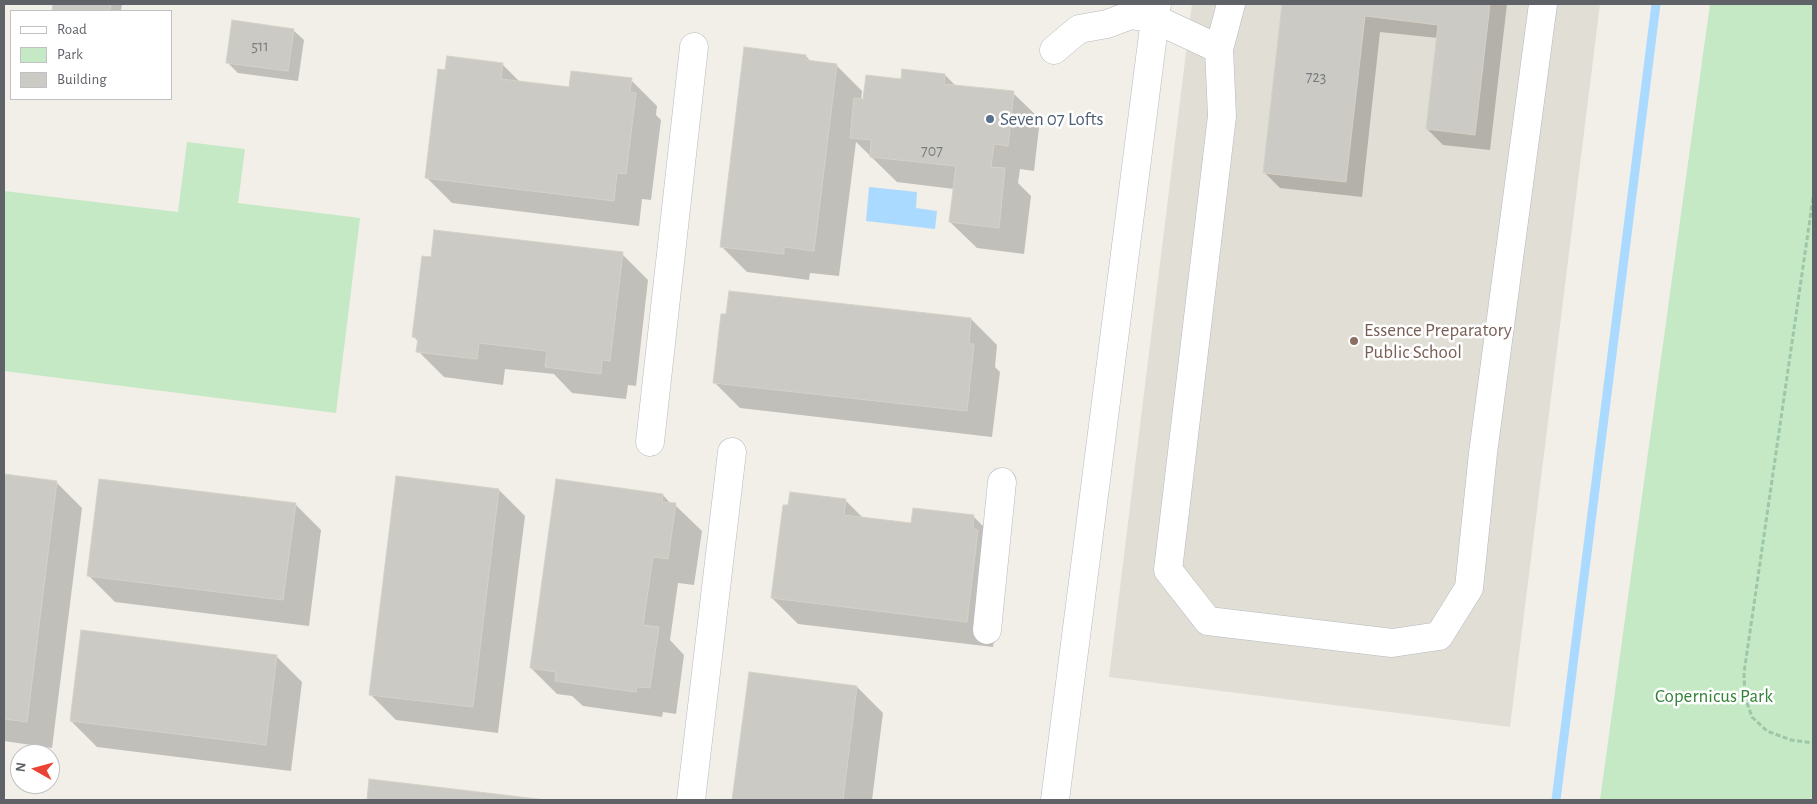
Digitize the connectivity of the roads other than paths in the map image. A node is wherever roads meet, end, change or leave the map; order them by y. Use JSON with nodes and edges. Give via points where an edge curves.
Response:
{"nodes":[{"id":1,"x":1231,"y":4,"type":"edge"},
{"id":2,"x":1543,"y":4,"type":"edge"},
{"id":3,"x":1156,"y":11,"type":"edge"},
{"id":4,"x":694,"y":47,"type":"dead end"},
{"id":5,"x":1219,"y":49,"type":"junction"},
{"id":6,"x":1054,"y":50,"type":"dead end"},
{"id":7,"x":650,"y":442,"type":"dead end"},
{"id":8,"x":732,"y":452,"type":"dead end"},
{"id":9,"x":1002,"y":482,"type":"dead end"},
{"id":10,"x":987,"y":630,"type":"dead end"},
{"id":11,"x":691,"y":800,"type":"edge"},
{"id":12,"x":1055,"y":800,"type":"edge"}],
"edges":[{"from":1,"to":5,"type":"street"},
{"from":2,"to":5,"type":"street","via":[[1483,453],[1469,588],[1439,636],[1392,643],[1208,621],[1168,570],[1222,116]]},
{"from":3,"to":5,"type":"street"},
{"from":3,"to":6,"type":"street","via":[[1079,29]]},
{"from":3,"to":12,"type":"street"},
{"from":4,"to":7,"type":"street"},
{"from":8,"to":11,"type":"street"},
{"from":9,"to":10,"type":"street"}]}
